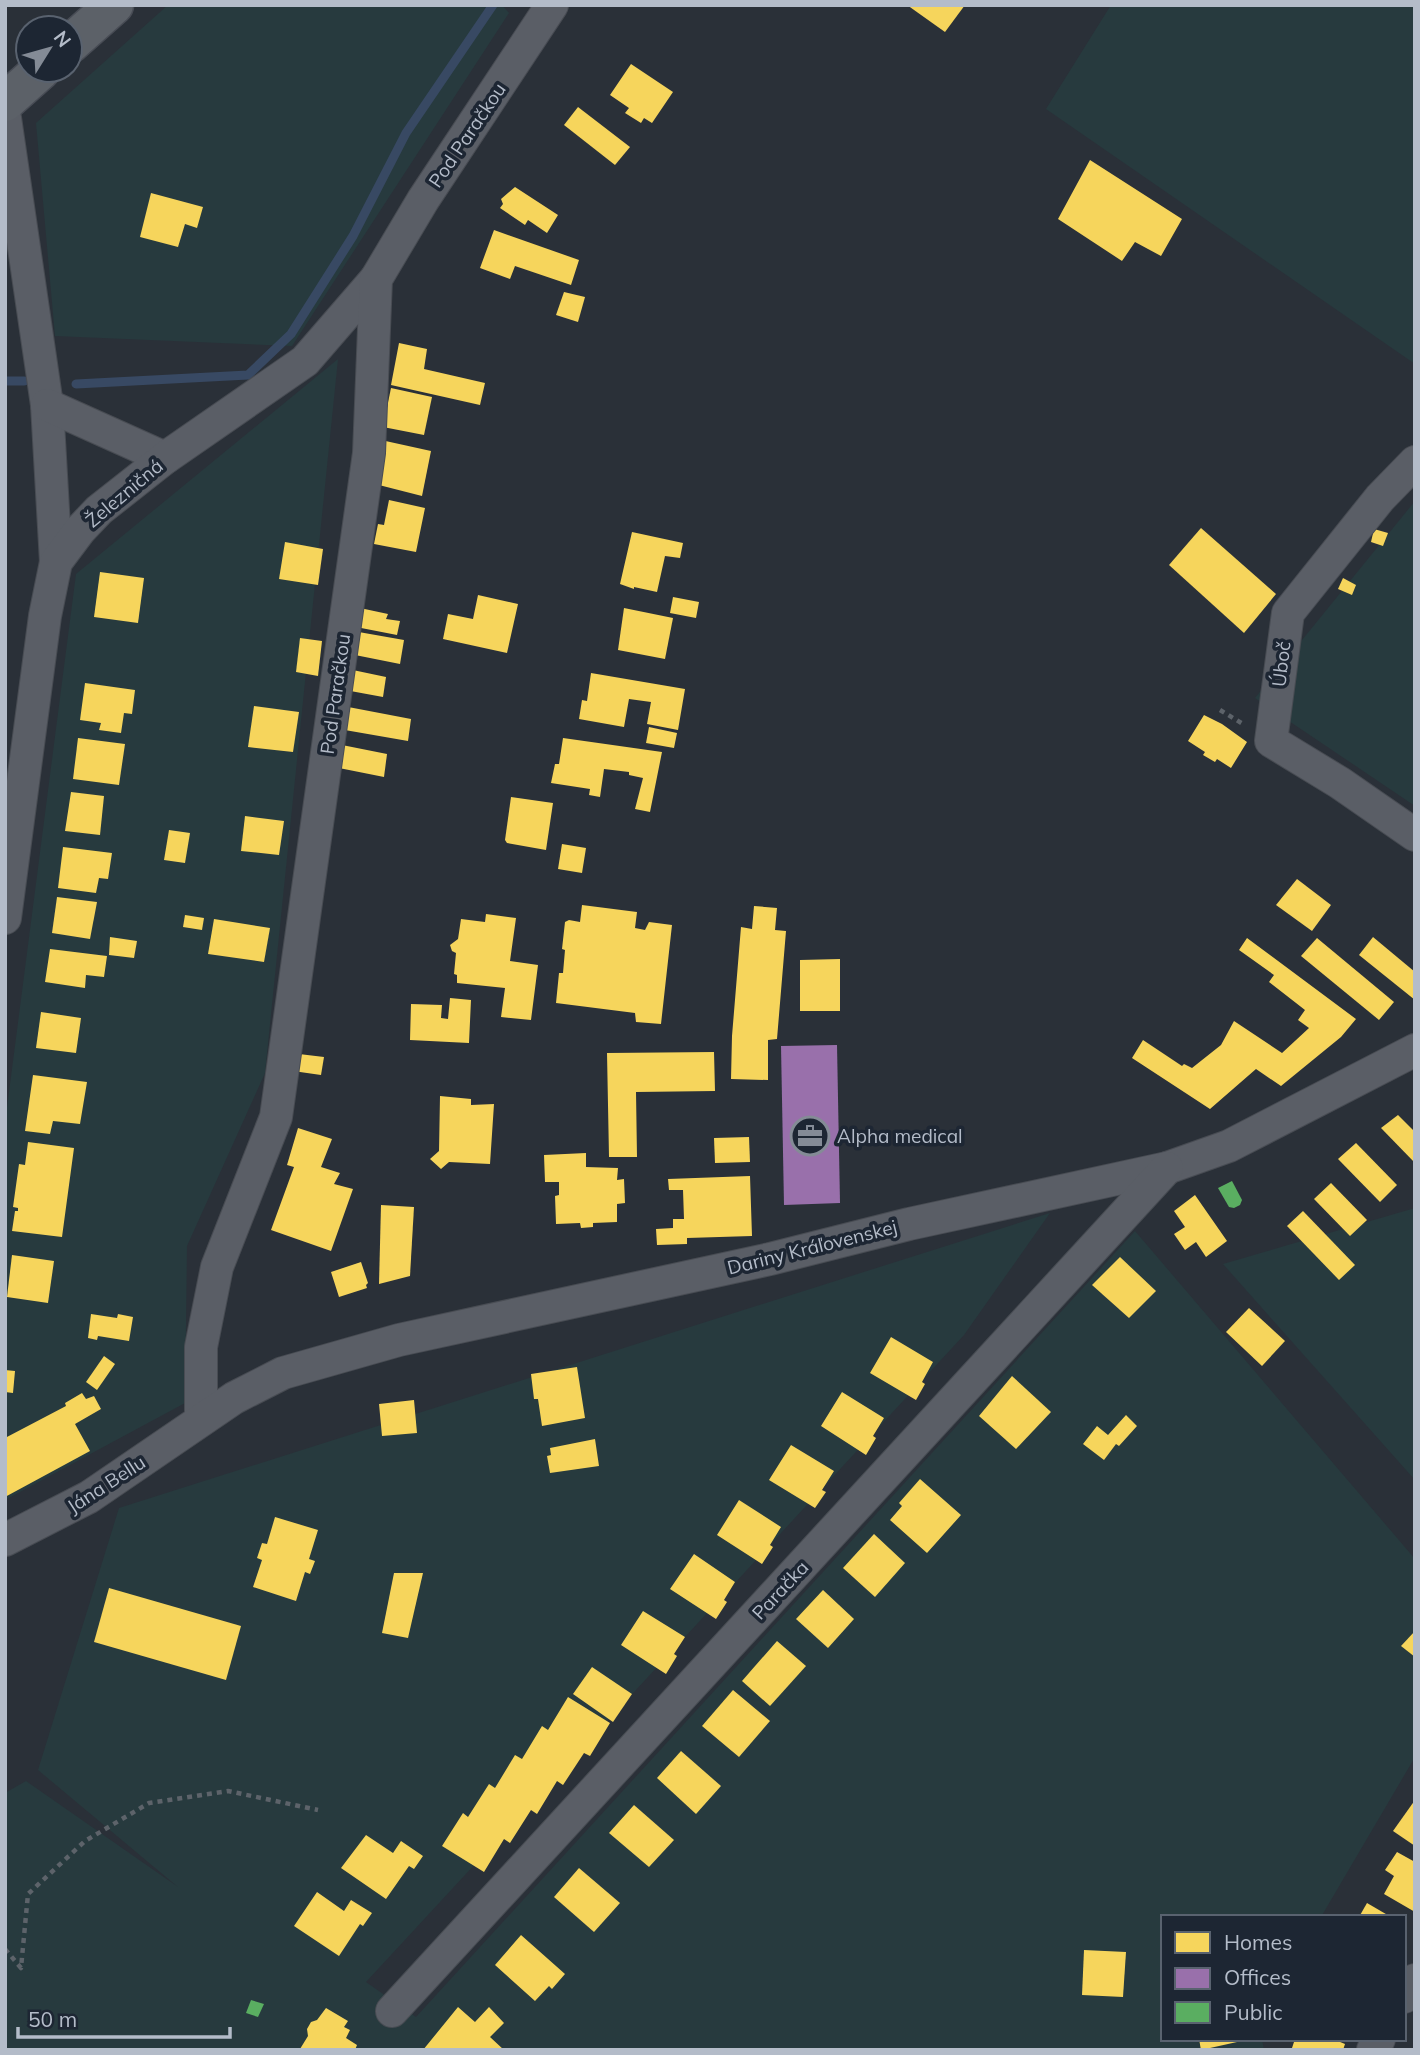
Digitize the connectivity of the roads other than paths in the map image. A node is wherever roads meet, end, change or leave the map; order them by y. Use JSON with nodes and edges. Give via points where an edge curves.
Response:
{"nodes":[{"id":1,"x":114,"y":5,"type":"edge"},
{"id":2,"x":556,"y":9,"type":"edge"},
{"id":3,"x":84,"y":32,"type":"edge"},
{"id":4,"x":26,"y":84,"type":"edge"},
{"id":5,"x":5,"y":103,"type":"edge"},
{"id":6,"x":5,"y":118,"type":"edge"},
{"id":7,"x":376,"y":279,"type":"junction"},
{"id":8,"x":47,"y":405,"type":"junction"},
{"id":9,"x":165,"y":458,"type":"junction"},
{"id":10,"x":1415,"y":462,"type":"edge"},
{"id":11,"x":56,"y":562,"type":"junction"},
{"id":12,"x":1415,"y":835,"type":"edge"},
{"id":13,"x":5,"y":918,"type":"edge"},
{"id":14,"x":1415,"y":1050,"type":"edge"},
{"id":15,"x":1167,"y":1168,"type":"junction"},
{"id":16,"x":201,"y":1420,"type":"junction"},
{"id":17,"x":5,"y":1540,"type":"edge"},
{"id":18,"x":392,"y":2011,"type":"dead end"}],
"edges":[{"from":1,"to":3,"type":"main road"},
{"from":2,"to":7,"type":"street","name":"Pod Paračkou","via":[[423,200]]},
{"from":4,"to":5,"type":"main road"},
{"from":6,"to":8,"type":"street"},
{"from":7,"to":9,"type":"street","name":"Železničná","via":[[305,361]]},
{"from":7,"to":16,"type":"street","name":"Pod Paračkou","via":[[369,453],[276,1117],[216,1266],[201,1347]]},
{"from":8,"to":9,"type":"street"},
{"from":8,"to":11,"type":"street"},
{"from":9,"to":11,"type":"street","name":"Železničná","via":[[99,510]]},
{"from":10,"to":12,"type":"street","name":"Úboč","via":[[1287,613],[1271,741]]},
{"from":11,"to":13,"type":"street","name":"Železničná"},
{"from":14,"to":15,"type":"street","name":"Dariny Kráľovenskej","via":[[1229,1146]]},
{"from":15,"to":16,"type":"street","name":"Dariny Kráľovenskej","via":[[399,1340],[284,1373]]},
{"from":15,"to":18,"type":"street","name":"Paračka"},
{"from":16,"to":17,"type":"street","name":"Jána Bellu","via":[[89,1497]]}]}
